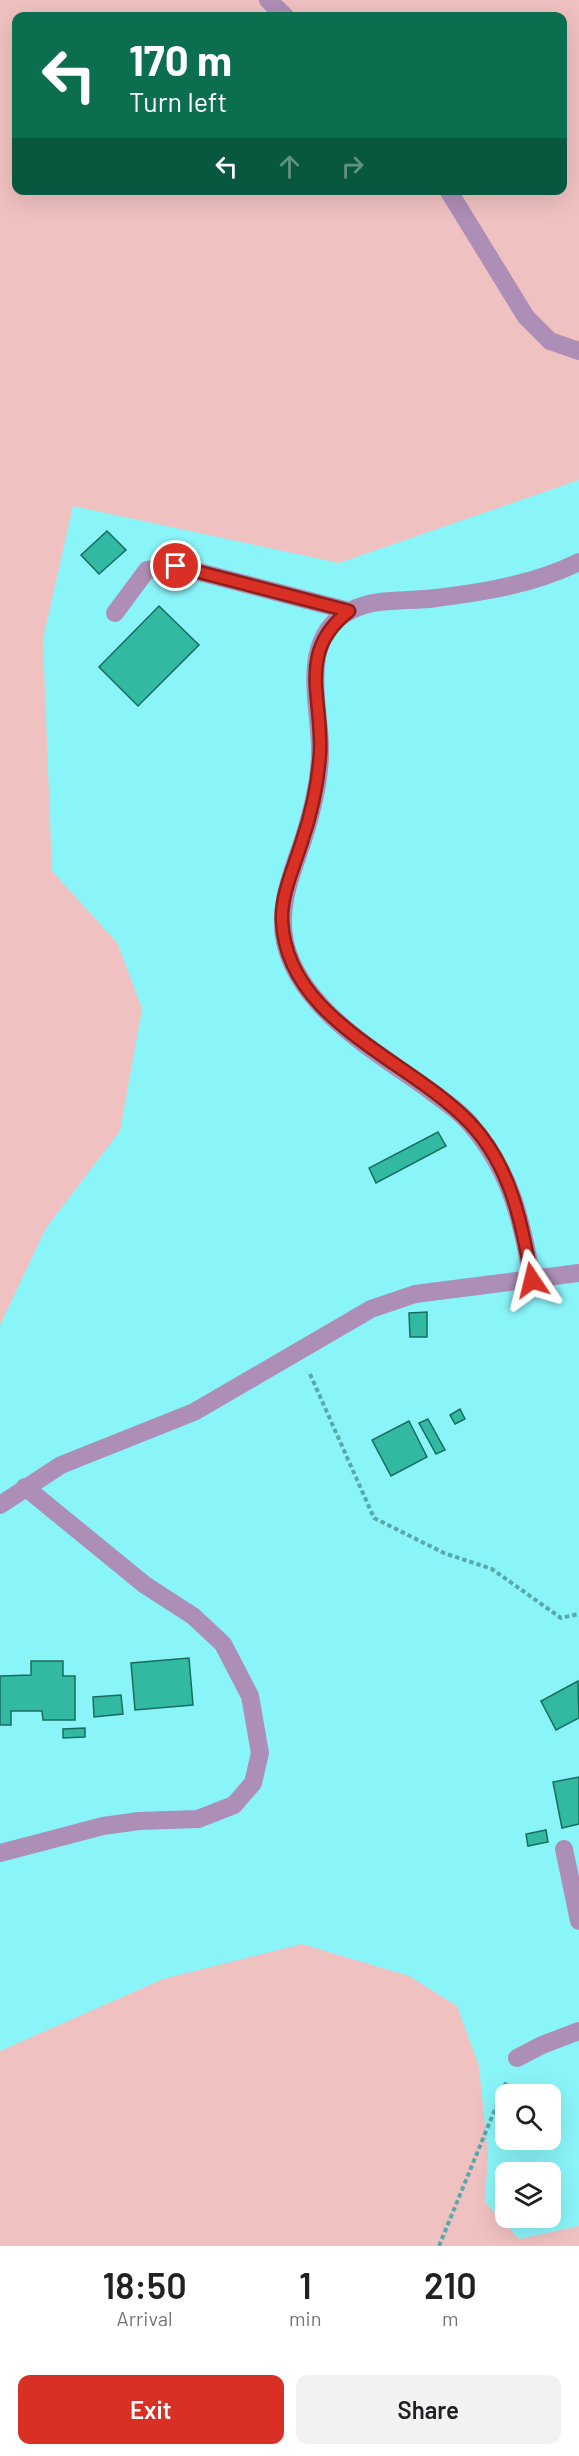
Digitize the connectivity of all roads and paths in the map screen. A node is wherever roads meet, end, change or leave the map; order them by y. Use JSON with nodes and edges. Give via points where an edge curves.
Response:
{"nodes":[{"id":1,"x":268,"y":0,"type":"edge"},
{"id":2,"x":281,"y":12,"type":"edge"},
{"id":3,"x":451,"y":195,"type":"edge"},
{"id":4,"x":579,"y":351,"type":"edge"},
{"id":5,"x":579,"y":562,"type":"edge"},
{"id":6,"x":349,"y":611,"type":"junction"},
{"id":7,"x":115,"y":614,"type":"dead end"},
{"id":8,"x":579,"y":1273,"type":"edge"},
{"id":9,"x":532,"y":1280,"type":"junction"},
{"id":10,"x":299,"y":1351,"type":"junction"},
{"id":11,"x":24,"y":1488,"type":"junction"},
{"id":12,"x":0,"y":1504,"type":"edge"},
{"id":13,"x":579,"y":1614,"type":"edge"},
{"id":14,"x":564,"y":1849,"type":"dead end"},
{"id":15,"x":0,"y":1853,"type":"edge"},
{"id":16,"x":579,"y":1921,"type":"edge"},
{"id":17,"x":579,"y":2031,"type":"edge"},
{"id":18,"x":517,"y":2058,"type":"joint"},
{"id":19,"x":439,"y":2246,"type":"edge"}],
"edges":[{"from":1,"to":2,"type":"street"},
{"from":3,"to":4,"type":"street","via":[[525,317],[550,341]]},
{"from":5,"to":6,"type":"street","via":[[506,588],[375,601]]},
{"from":6,"to":7,"type":"street","via":[[176,566],[147,570]]},
{"from":6,"to":9,"type":"street","via":[[330,630],[316,659],[319,772],[313,807],[284,902],[285,942],[311,997],[461,1115],[482,1138],[514,1195]]},
{"from":8,"to":9,"type":"street"},
{"from":9,"to":10,"type":"street","via":[[415,1294],[371,1309]]},
{"from":10,"to":11,"type":"street","via":[[194,1412],[61,1464]]},
{"from":10,"to":13,"type":"path","via":[[374,1518],[444,1553],[492,1569],[561,1618]]},
{"from":11,"to":12,"type":"street"},
{"from":11,"to":15,"type":"street","via":[[145,1585],[193,1616],[223,1644],[250,1696],[260,1753],[253,1783],[234,1805],[198,1819],[103,1826]]},
{"from":14,"to":16,"type":"street"},
{"from":17,"to":18,"type":"street"},
{"from":18,"to":19,"type":"path"}]}
